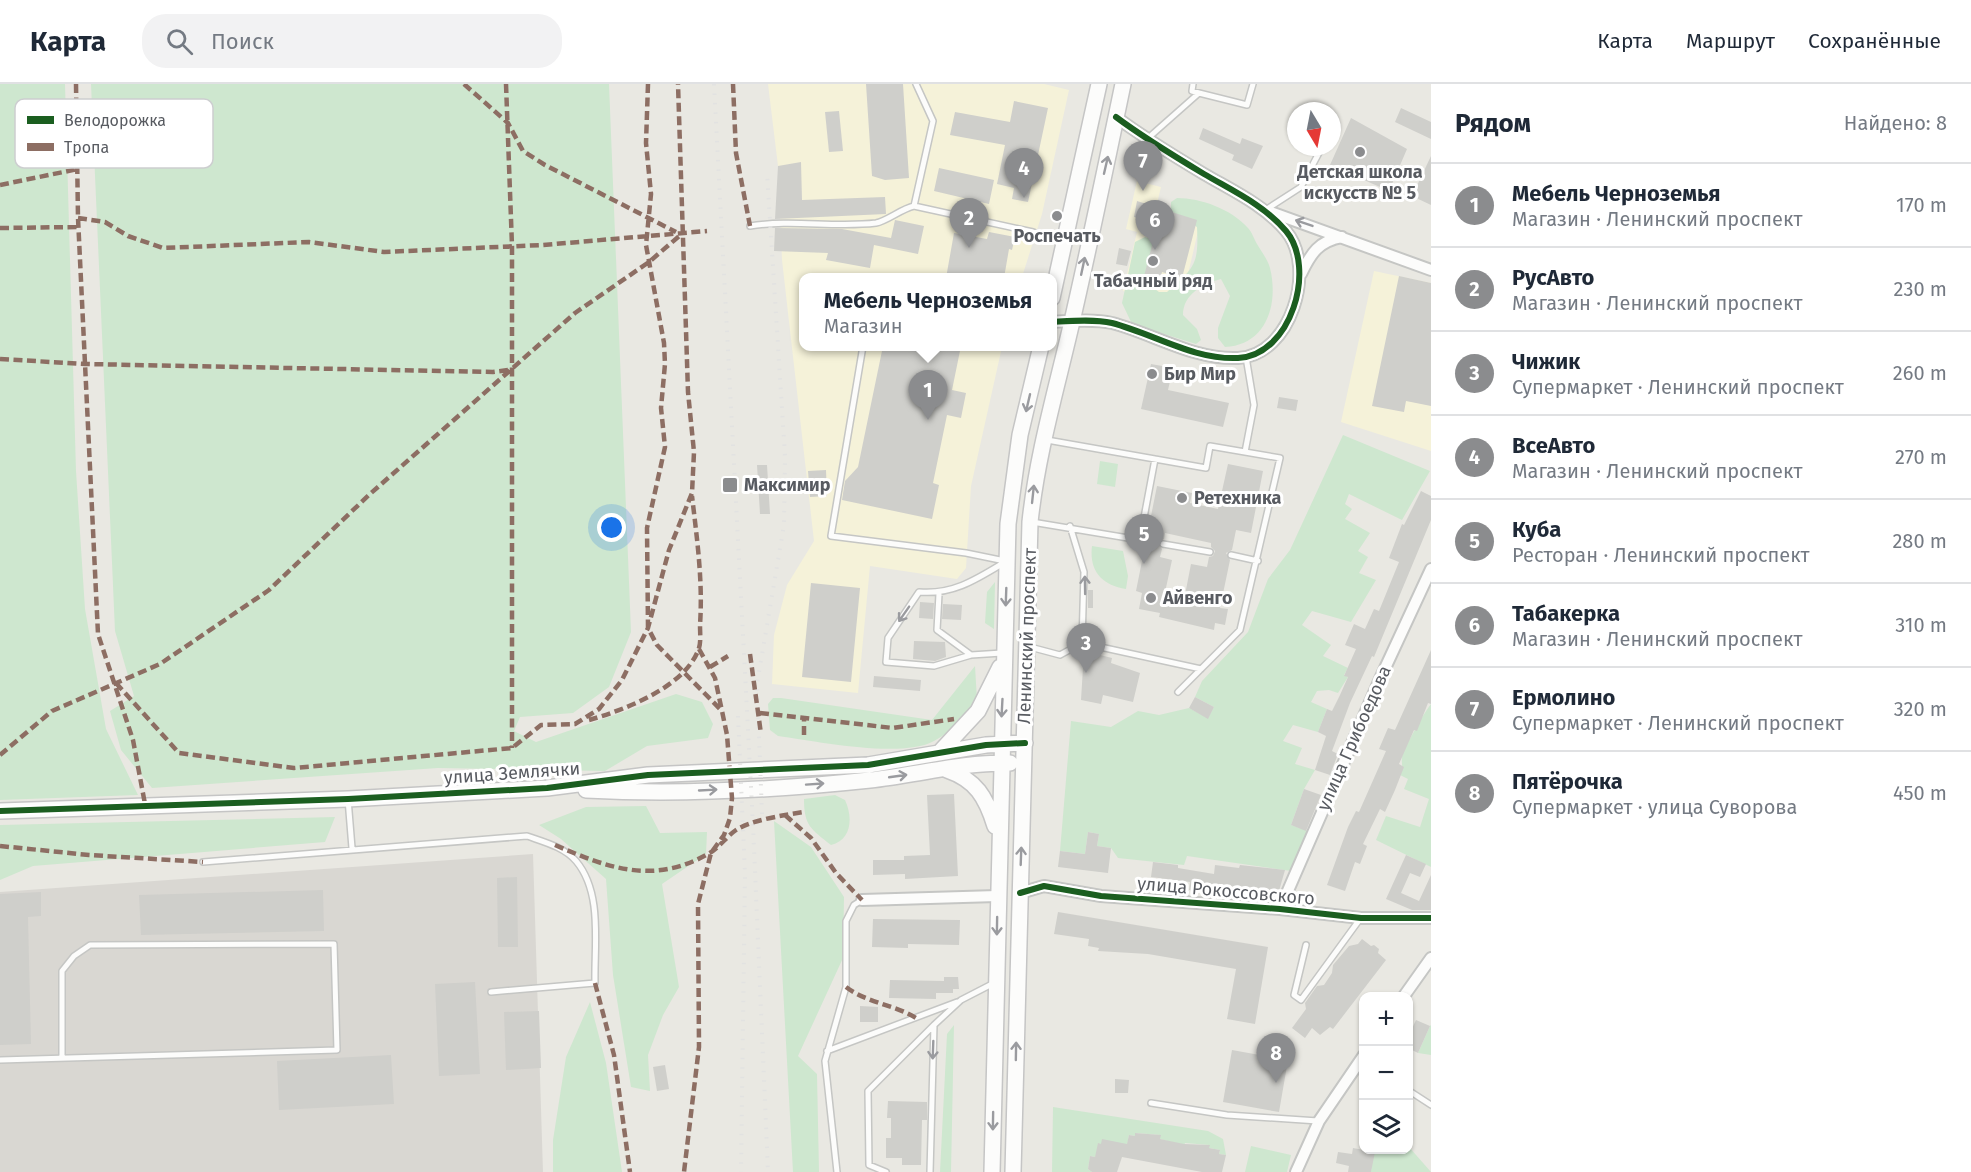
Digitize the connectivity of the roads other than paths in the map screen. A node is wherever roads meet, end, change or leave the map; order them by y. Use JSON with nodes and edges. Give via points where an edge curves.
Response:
{"nodes":[{"id":1,"x":916,"y":84,"type":"edge"},
{"id":2,"x":1099,"y":84,"type":"edge"},
{"id":3,"x":1107,"y":84,"type":"edge"},
{"id":4,"x":1123,"y":84,"type":"edge"},
{"id":5,"x":1193,"y":84,"type":"edge"},
{"id":6,"x":1253,"y":84,"type":"edge"},
{"id":7,"x":1199,"y":93,"type":"junction"},
{"id":8,"x":1116,"y":117,"type":"junction"},
{"id":9,"x":1146,"y":140,"type":"junction"},
{"id":10,"x":1317,"y":156,"type":"edge"},
{"id":11,"x":914,"y":206,"type":"junction"},
{"id":12,"x":1266,"y":210,"type":"junction"},
{"id":13,"x":750,"y":226,"type":"dead end"},
{"id":14,"x":1342,"y":236,"type":"junction"},
{"id":15,"x":1065,"y":244,"type":"junction"},
{"id":16,"x":1431,"y":270,"type":"edge"},
{"id":17,"x":1300,"y":278,"type":"junction"},
{"id":18,"x":1057,"y":280,"type":"edge"},
{"id":19,"x":1072,"y":321,"type":"junction"},
{"id":20,"x":1057,"y":322,"type":"edge"},
{"id":21,"x":862,"y":351,"type":"edge"},
{"id":22,"x":1040,"y":351,"type":"edge"},
{"id":23,"x":1246,"y":357,"type":"junction"},
{"id":24,"x":1043,"y":440,"type":"junction"},
{"id":25,"x":1245,"y":452,"type":"junction"},
{"id":26,"x":1155,"y":459,"type":"junction"},
{"id":27,"x":1030,"y":522,"type":"junction"},
{"id":28,"x":1070,"y":526,"type":"junction"},
{"id":29,"x":1163,"y":544,"type":"dead end"},
{"id":30,"x":1210,"y":552,"type":"dead end"},
{"id":31,"x":1231,"y":555,"type":"dead end"},
{"id":32,"x":1258,"y":561,"type":"junction"},
{"id":33,"x":1007,"y":562,"type":"junction"},
{"id":34,"x":1431,"y":569,"type":"edge"},
{"id":35,"x":939,"y":594,"type":"junction"},
{"id":36,"x":1082,"y":643,"type":"junction"},
{"id":37,"x":1026,"y":646,"type":"junction"},
{"id":38,"x":1003,"y":653,"type":"junction"},
{"id":39,"x":970,"y":655,"type":"junction"},
{"id":40,"x":1201,"y":669,"type":"junction"},
{"id":41,"x":1179,"y":692,"type":"dead end"},
{"id":42,"x":1000,"y":744,"type":"junction"},
{"id":43,"x":1024,"y":744,"type":"junction"},
{"id":44,"x":939,"y":753,"type":"junction"},
{"id":45,"x":1000,"y":762,"type":"junction"},
{"id":46,"x":1024,"y":763,"type":"junction"},
{"id":47,"x":944,"y":769,"type":"junction"},
{"id":48,"x":547,"y":788,"type":"junction"},
{"id":49,"x":348,"y":799,"type":"junction"},
{"id":50,"x":0,"y":811,"type":"edge"},
{"id":51,"x":998,"y":841,"type":"junction"},
{"id":52,"x":352,"y":848,"type":"junction"},
{"id":53,"x":204,"y":862,"type":"dead end"},
{"id":54,"x":1020,"y":893,"type":"junction"},
{"id":55,"x":997,"y":896,"type":"junction"},
{"id":56,"x":862,"y":900,"type":"joint"},
{"id":57,"x":1280,"y":909,"type":"junction"},
{"id":58,"x":1361,"y":918,"type":"junction"},
{"id":59,"x":1431,"y":918,"type":"edge"},
{"id":60,"x":1306,"y":945,"type":"dead end"},
{"id":61,"x":1431,"y":958,"type":"edge"},
{"id":62,"x":996,"y":982,"type":"junction"},
{"id":63,"x":491,"y":992,"type":"dead end"},
{"id":64,"x":1407,"y":992,"type":"edge"},
{"id":65,"x":962,"y":1000,"type":"junction"},
{"id":66,"x":934,"y":1025,"type":"junction"},
{"id":67,"x":827,"y":1052,"type":"junction"},
{"id":68,"x":62,"y":1058,"type":"junction"},
{"id":69,"x":0,"y":1060,"type":"edge"},
{"id":70,"x":1359,"y":1064,"type":"edge"},
{"id":71,"x":1413,"y":1093,"type":"edge"},
{"id":72,"x":1151,"y":1103,"type":"dead end"},
{"id":73,"x":1431,"y":1105,"type":"edge"},
{"id":74,"x":1319,"y":1121,"type":"junction"},
{"id":75,"x":837,"y":1172,"type":"edge"},
{"id":76,"x":886,"y":1172,"type":"edge"},
{"id":77,"x":930,"y":1172,"type":"edge"},
{"id":78,"x":992,"y":1172,"type":"edge"},
{"id":79,"x":1013,"y":1172,"type":"edge"},
{"id":80,"x":1296,"y":1172,"type":"edge"}],
"edges":[{"from":1,"to":11,"type":"lane","via":[[933,122]]},
{"from":2,"to":15,"type":"main road"},
{"from":3,"to":8,"type":"main road","via":[[1102,112]]},
{"from":4,"to":8,"type":"main road","name":"Ленинский проспект"},
{"from":5,"to":7,"type":"lane","via":[[1192,91]]},
{"from":6,"to":7,"type":"lane","via":[[1247,105]]},
{"from":7,"to":9,"type":"lane"},
{"from":8,"to":9,"type":"street"},
{"from":19,"to":8,"type":"main road","name":"Ленинский проспект","one_way":true},
{"from":9,"to":12,"type":"street"},
{"from":10,"to":12,"type":"lane","via":[[1300,187]]},
{"from":11,"to":13,"type":"lane","via":[[879,222],[781,222]]},
{"from":11,"to":15,"type":"lane","via":[[1033,232]]},
{"from":14,"to":12,"type":"street","one_way":true},
{"from":12,"to":17,"type":"street","via":[[1295,246]]},
{"from":14,"to":16,"type":"street"},
{"from":14,"to":17,"type":"street","via":[[1319,245],[1310,254]]},
{"from":15,"to":18,"type":"main road"},
{"from":17,"to":23,"type":"street","via":[[1291,310],[1277,337],[1264,349]]},
{"from":19,"to":20,"type":"street"},
{"from":19,"to":23,"type":"street","via":[[1110,323],[1198,353]]},
{"from":19,"to":24,"type":"main road","name":"Ленинский проспект"},
{"from":21,"to":33,"type":"lane","via":[[831,536]]},
{"from":22,"to":33,"type":"main road","name":"Ленинский проспект","one_way":true,"via":[[1019,446]]},
{"from":23,"to":25,"type":"lane","via":[[1254,405]]},
{"from":24,"to":26,"type":"lane"},
{"from":27,"to":24,"type":"main road","name":"Ленинский проспект","one_way":true},
{"from":25,"to":26,"type":"lane","via":[[1210,446],[1206,468]]},
{"from":25,"to":32,"type":"lane","via":[[1280,458]]},
{"from":26,"to":28,"type":"lane","via":[[1143,540]]},
{"from":27,"to":28,"type":"lane"},
{"from":27,"to":37,"type":"main road","name":"Ленинский проспект"},
{"from":36,"to":28,"type":"lane","one_way":true,"via":[[1084,572]]},
{"from":29,"to":30,"type":"lane"},
{"from":31,"to":32,"type":"lane"},
{"from":32,"to":40,"type":"lane","via":[[1240,630]]},
{"from":33,"to":35,"type":"lane","via":[[972,582]]},
{"from":33,"to":38,"type":"main road","name":"Ленинский проспект","one_way":true},
{"from":34,"to":57,"type":"street","name":"улица Грибоедова"},
{"from":35,"to":39,"type":"lane","via":[[937,630]]},
{"from":35,"to":39,"type":"lane","one_way":true,"via":[[919,592],[888,638],[886,662],[934,666]]},
{"from":36,"to":37,"type":"lane","via":[[1060,655]]},
{"from":36,"to":40,"type":"lane"},
{"from":37,"to":43,"type":"main road","name":"Ленинский проспект"},
{"from":38,"to":39,"type":"lane"},
{"from":38,"to":42,"type":"main road","name":"Ленинский проспект","one_way":true},
{"from":38,"to":44,"type":"main road","via":[[997,676],[978,711]]},
{"from":40,"to":41,"type":"lane"},
{"from":42,"to":43,"type":"main road","name":"улица Землячки"},
{"from":42,"to":44,"type":"main road","name":"улица Землячки"},
{"from":42,"to":45,"type":"main road","name":"Ленинский проспект"},
{"from":43,"to":46,"type":"main road","name":"Ленинский проспект"},
{"from":44,"to":48,"type":"main road","name":"улица Землячки","via":[[860,766],[648,775]]},
{"from":45,"to":46,"type":"main road","name":"улица Землячки"},
{"from":45,"to":47,"type":"main road","name":"улица Землячки"},
{"from":45,"to":51,"type":"main road","name":"Ленинский проспект"},
{"from":54,"to":46,"type":"main road","name":"Ленинский проспект","one_way":true},
{"from":48,"to":47,"type":"main road","name":"улица Землячки","one_way":true,"via":[[661,793],[852,781]]},
{"from":47,"to":51,"type":"main road","via":[[977,787],[988,806]]},
{"from":48,"to":49,"type":"main road","name":"улица Землячки"},
{"from":49,"to":50,"type":"main road","name":"улица Землячки"},
{"from":49,"to":52,"type":"lane"},
{"from":51,"to":55,"type":"main road","name":"Ленинский проспект"},
{"from":52,"to":53,"type":"lane"},
{"from":52,"to":63,"type":"lane","via":[[527,836],[555,845],[576,861],[592,892],[595,983]]},
{"from":54,"to":57,"type":"street","name":"улица Рокоссовского","via":[[1044,886],[1101,896]]},
{"from":79,"to":54,"type":"main road","name":"Ленинский проспект","one_way":true},
{"from":55,"to":56,"type":"street"},
{"from":55,"to":62,"type":"main road","name":"Ленинский проспект","one_way":true},
{"from":56,"to":67,"type":"lane","via":[[854,905],[846,921],[846,987]]},
{"from":57,"to":58,"type":"street","name":"улица Рокоссовского"},
{"from":58,"to":59,"type":"street","name":"улица Рокоссовского"},
{"from":58,"to":60,"type":"lane","via":[[1301,1000],[1294,995]]},
{"from":61,"to":64,"type":"street"},
{"from":62,"to":65,"type":"lane"},
{"from":62,"to":78,"type":"main road","name":"Ленинский проспект","one_way":true},
{"from":65,"to":66,"type":"lane"},
{"from":65,"to":67,"type":"lane"},
{"from":66,"to":76,"type":"lane","via":[[868,1091],[869,1165]]},
{"from":66,"to":77,"type":"lane","one_way":true},
{"from":67,"to":75,"type":"lane","via":[[825,1071]]},
{"from":68,"to":68,"type":"lane","via":[[336,1050],[334,944],[90,945],[62,971]]},
{"from":68,"to":69,"type":"lane"},
{"from":70,"to":74,"type":"street"},
{"from":71,"to":73,"type":"lane"},
{"from":72,"to":74,"type":"lane","via":[[1227,1115]]},
{"from":74,"to":80,"type":"street"}]}
